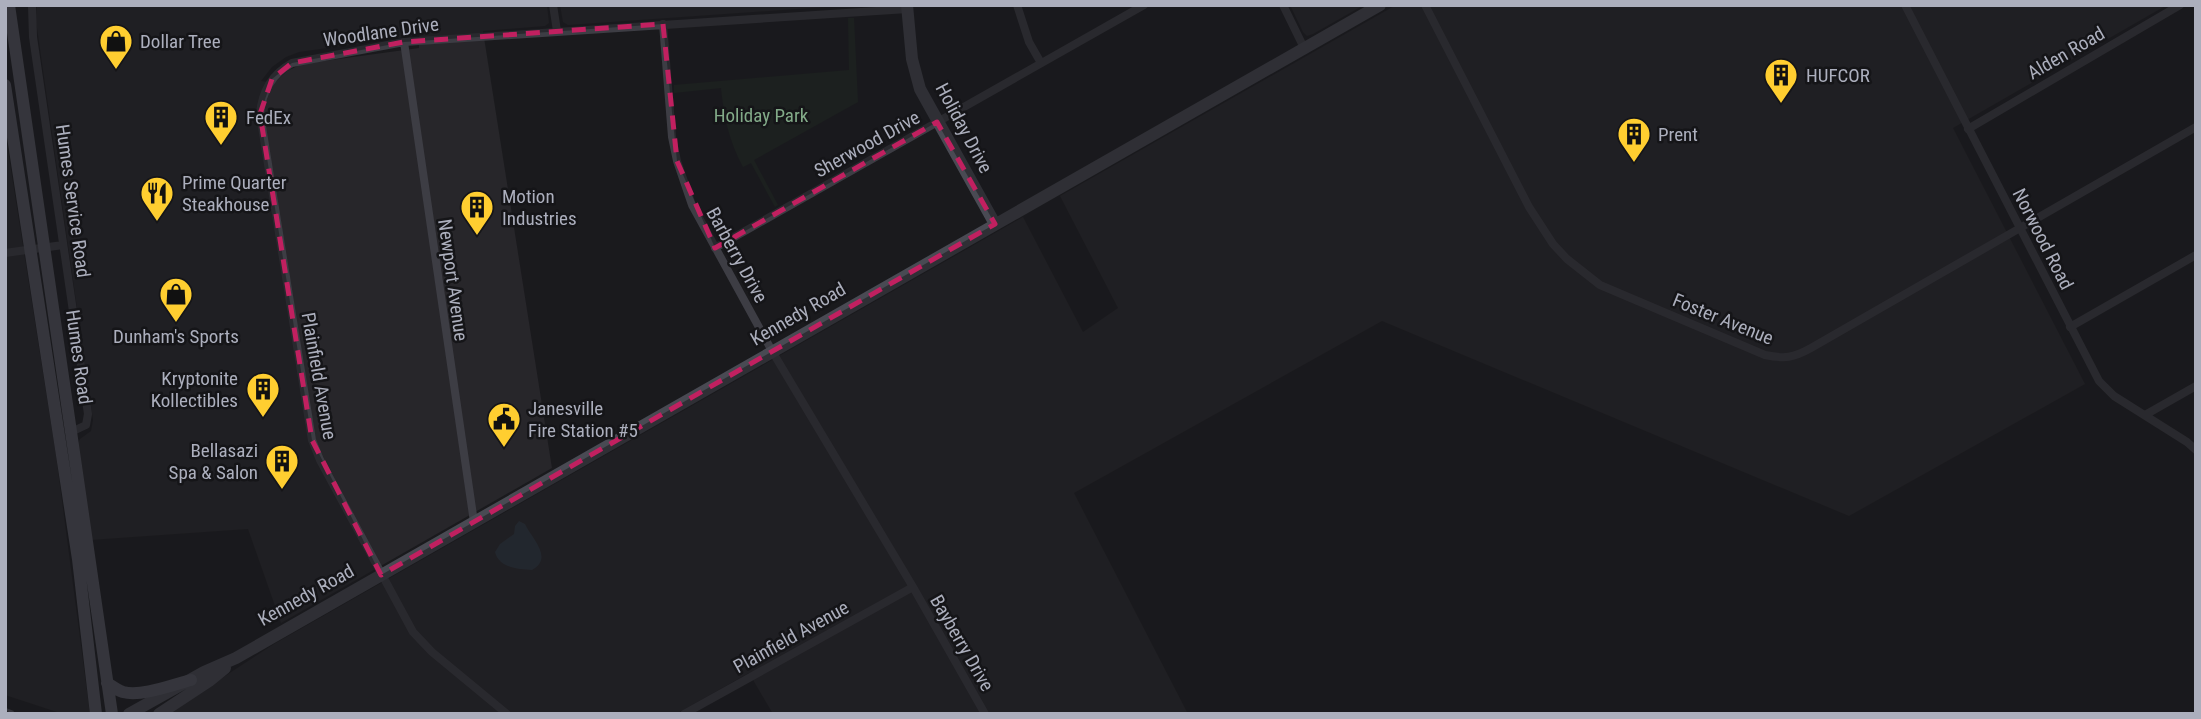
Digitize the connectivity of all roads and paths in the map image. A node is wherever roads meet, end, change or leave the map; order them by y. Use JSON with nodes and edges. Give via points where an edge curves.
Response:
{"nodes":[{"id":1,"x":9,"y":5,"type":"edge"},
{"id":2,"x":32,"y":5,"type":"edge"},
{"id":3,"x":554,"y":5,"type":"edge"},
{"id":4,"x":1017,"y":5,"type":"edge"},
{"id":5,"x":1144,"y":5,"type":"edge"},
{"id":6,"x":1283,"y":5,"type":"edge"},
{"id":7,"x":1380,"y":5,"type":"edge"},
{"id":8,"x":1425,"y":5,"type":"edge"},
{"id":9,"x":1905,"y":5,"type":"edge"},
{"id":10,"x":2180,"y":5,"type":"edge"},
{"id":11,"x":907,"y":7,"type":"edge"},
{"id":12,"x":663,"y":24,"type":"junction"},
{"id":13,"x":557,"y":31,"type":"junction"},
{"id":14,"x":404,"y":42,"type":"junction"},
{"id":15,"x":1305,"y":50,"type":"junction"},
{"id":16,"x":1041,"y":63,"type":"junction"},
{"id":17,"x":281,"y":69,"type":"joint"},
{"id":18,"x":5,"y":85,"type":"edge"},
{"id":19,"x":937,"y":122,"type":"junction"},
{"id":20,"x":2196,"y":127,"type":"edge"},
{"id":21,"x":1968,"y":129,"type":"junction"},
{"id":22,"x":995,"y":224,"type":"junction"},
{"id":23,"x":2020,"y":228,"type":"junction"},
{"id":24,"x":63,"y":245,"type":"junction"},
{"id":25,"x":44,"y":247,"type":"junction"},
{"id":26,"x":715,"y":248,"type":"junction"},
{"id":27,"x":30,"y":250,"type":"junction"},
{"id":28,"x":5,"y":253,"type":"edge"},
{"id":29,"x":2196,"y":255,"type":"edge"},
{"id":30,"x":2070,"y":327,"type":"junction"},
{"id":31,"x":772,"y":351,"type":"junction"},
{"id":32,"x":2196,"y":386,"type":"edge"},
{"id":33,"x":2145,"y":415,"type":"junction"},
{"id":34,"x":71,"y":432,"type":"junction"},
{"id":35,"x":2196,"y":450,"type":"edge"},
{"id":36,"x":474,"y":522,"type":"junction"},
{"id":37,"x":381,"y":575,"type":"junction"},
{"id":38,"x":913,"y":587,"type":"junction"},
{"id":39,"x":236,"y":658,"type":"junction"},
{"id":40,"x":191,"y":680,"type":"junction"},
{"id":41,"x":107,"y":683,"type":"junction"},
{"id":42,"x":96,"y":714,"type":"edge"},
{"id":43,"x":112,"y":714,"type":"edge"},
{"id":44,"x":129,"y":714,"type":"edge"},
{"id":45,"x":159,"y":714,"type":"edge"},
{"id":46,"x":507,"y":714,"type":"edge"},
{"id":47,"x":684,"y":714,"type":"edge"},
{"id":48,"x":985,"y":714,"type":"edge"}],
"edges":[{"from":1,"to":25,"type":"main road","name":"Humes Road"},
{"from":2,"to":24,"type":"street","name":"Humes Service Road"},
{"from":3,"to":13,"type":"street"},
{"from":4,"to":16,"type":"street"},
{"from":5,"to":16,"type":"street","name":"Sherwood Drive"},
{"from":6,"to":15,"type":"street"},
{"from":7,"to":15,"type":"street","name":"Kennedy Road"},
{"from":8,"to":23,"type":"street","name":"Foster Avenue","via":[[1529,207],[1567,259],[1600,285],[1765,355],[1797,356]]},
{"from":9,"to":21,"type":"street","name":"Norwood Road"},
{"from":10,"to":21,"type":"street","name":"Alden Road"},
{"from":11,"to":12,"type":"street","name":"Woodlane Drive"},
{"from":11,"to":19,"type":"street","name":"Holiday Drive","via":[[912,59],[920,89]]},
{"from":12,"to":13,"type":"street","name":"Woodlane Drive"},
{"from":12,"to":26,"type":"street","name":"Barberry Drive","via":[[677,161],[692,205]]},
{"from":13,"to":14,"type":"street","name":"Woodlane Drive"},
{"from":14,"to":17,"type":"street","name":"Woodlane Drive","via":[[306,59]]},
{"from":14,"to":36,"type":"street","name":"Newport Avenue"},
{"from":15,"to":22,"type":"street","name":"Kennedy Road"},
{"from":16,"to":19,"type":"street","name":"Sherwood Drive"},
{"from":17,"to":37,"type":"street","name":"Plainfield Avenue","via":[[265,90],[260,114],[312,440]]},
{"from":18,"to":27,"type":"main road","name":"Humes Road"},
{"from":19,"to":22,"type":"street","name":"Holiday Drive"},
{"from":19,"to":26,"type":"street","name":"Sherwood Drive"},
{"from":20,"to":23,"type":"street","name":"Foster Avenue"},
{"from":21,"to":23,"type":"street","name":"Norwood Road"},
{"from":22,"to":31,"type":"street","name":"Kennedy Road"},
{"from":23,"to":30,"type":"street","name":"Norwood Road"},
{"from":24,"to":25,"type":"street"},
{"from":24,"to":34,"type":"street","name":"Humes Service Road","via":[[88,414],[86,425]]},
{"from":25,"to":27,"type":"street"},
{"from":25,"to":34,"type":"main road","name":"Humes Road"},
{"from":26,"to":31,"type":"street","name":"Barberry Drive"},
{"from":27,"to":28,"type":"street"},
{"from":27,"to":42,"type":"main road","name":"Humes Road","via":[[76,548]]},
{"from":29,"to":30,"type":"street"},
{"from":30,"to":33,"type":"street","name":"Norwood Road","via":[[2099,381]]},
{"from":31,"to":36,"type":"street","name":"Kennedy Road"},
{"from":31,"to":38,"type":"street","name":"Barberry Drive"},
{"from":32,"to":33,"type":"street"},
{"from":33,"to":35,"type":"street","name":"Norwood Road"},
{"from":34,"to":41,"type":"main road","name":"Humes Road"},
{"from":36,"to":37,"type":"street","name":"Kennedy Road"},
{"from":37,"to":39,"type":"street","name":"Kennedy Road"},
{"from":37,"to":46,"type":"street","name":"Plainfield Avenue","via":[[419,639]]},
{"from":38,"to":47,"type":"street","name":"Plainfield Avenue"},
{"from":38,"to":48,"type":"street","name":"Bayberry Drive"},
{"from":39,"to":40,"type":"street","name":"Kennedy Road"},
{"from":39,"to":45,"type":"street","name":"Kennedy Road"},
{"from":40,"to":41,"type":"main road","via":[[135,692],[120,691]]},
{"from":40,"to":44,"type":"street","name":"Kennedy Road"},
{"from":41,"to":43,"type":"main road","name":"Humes Road"}]}
